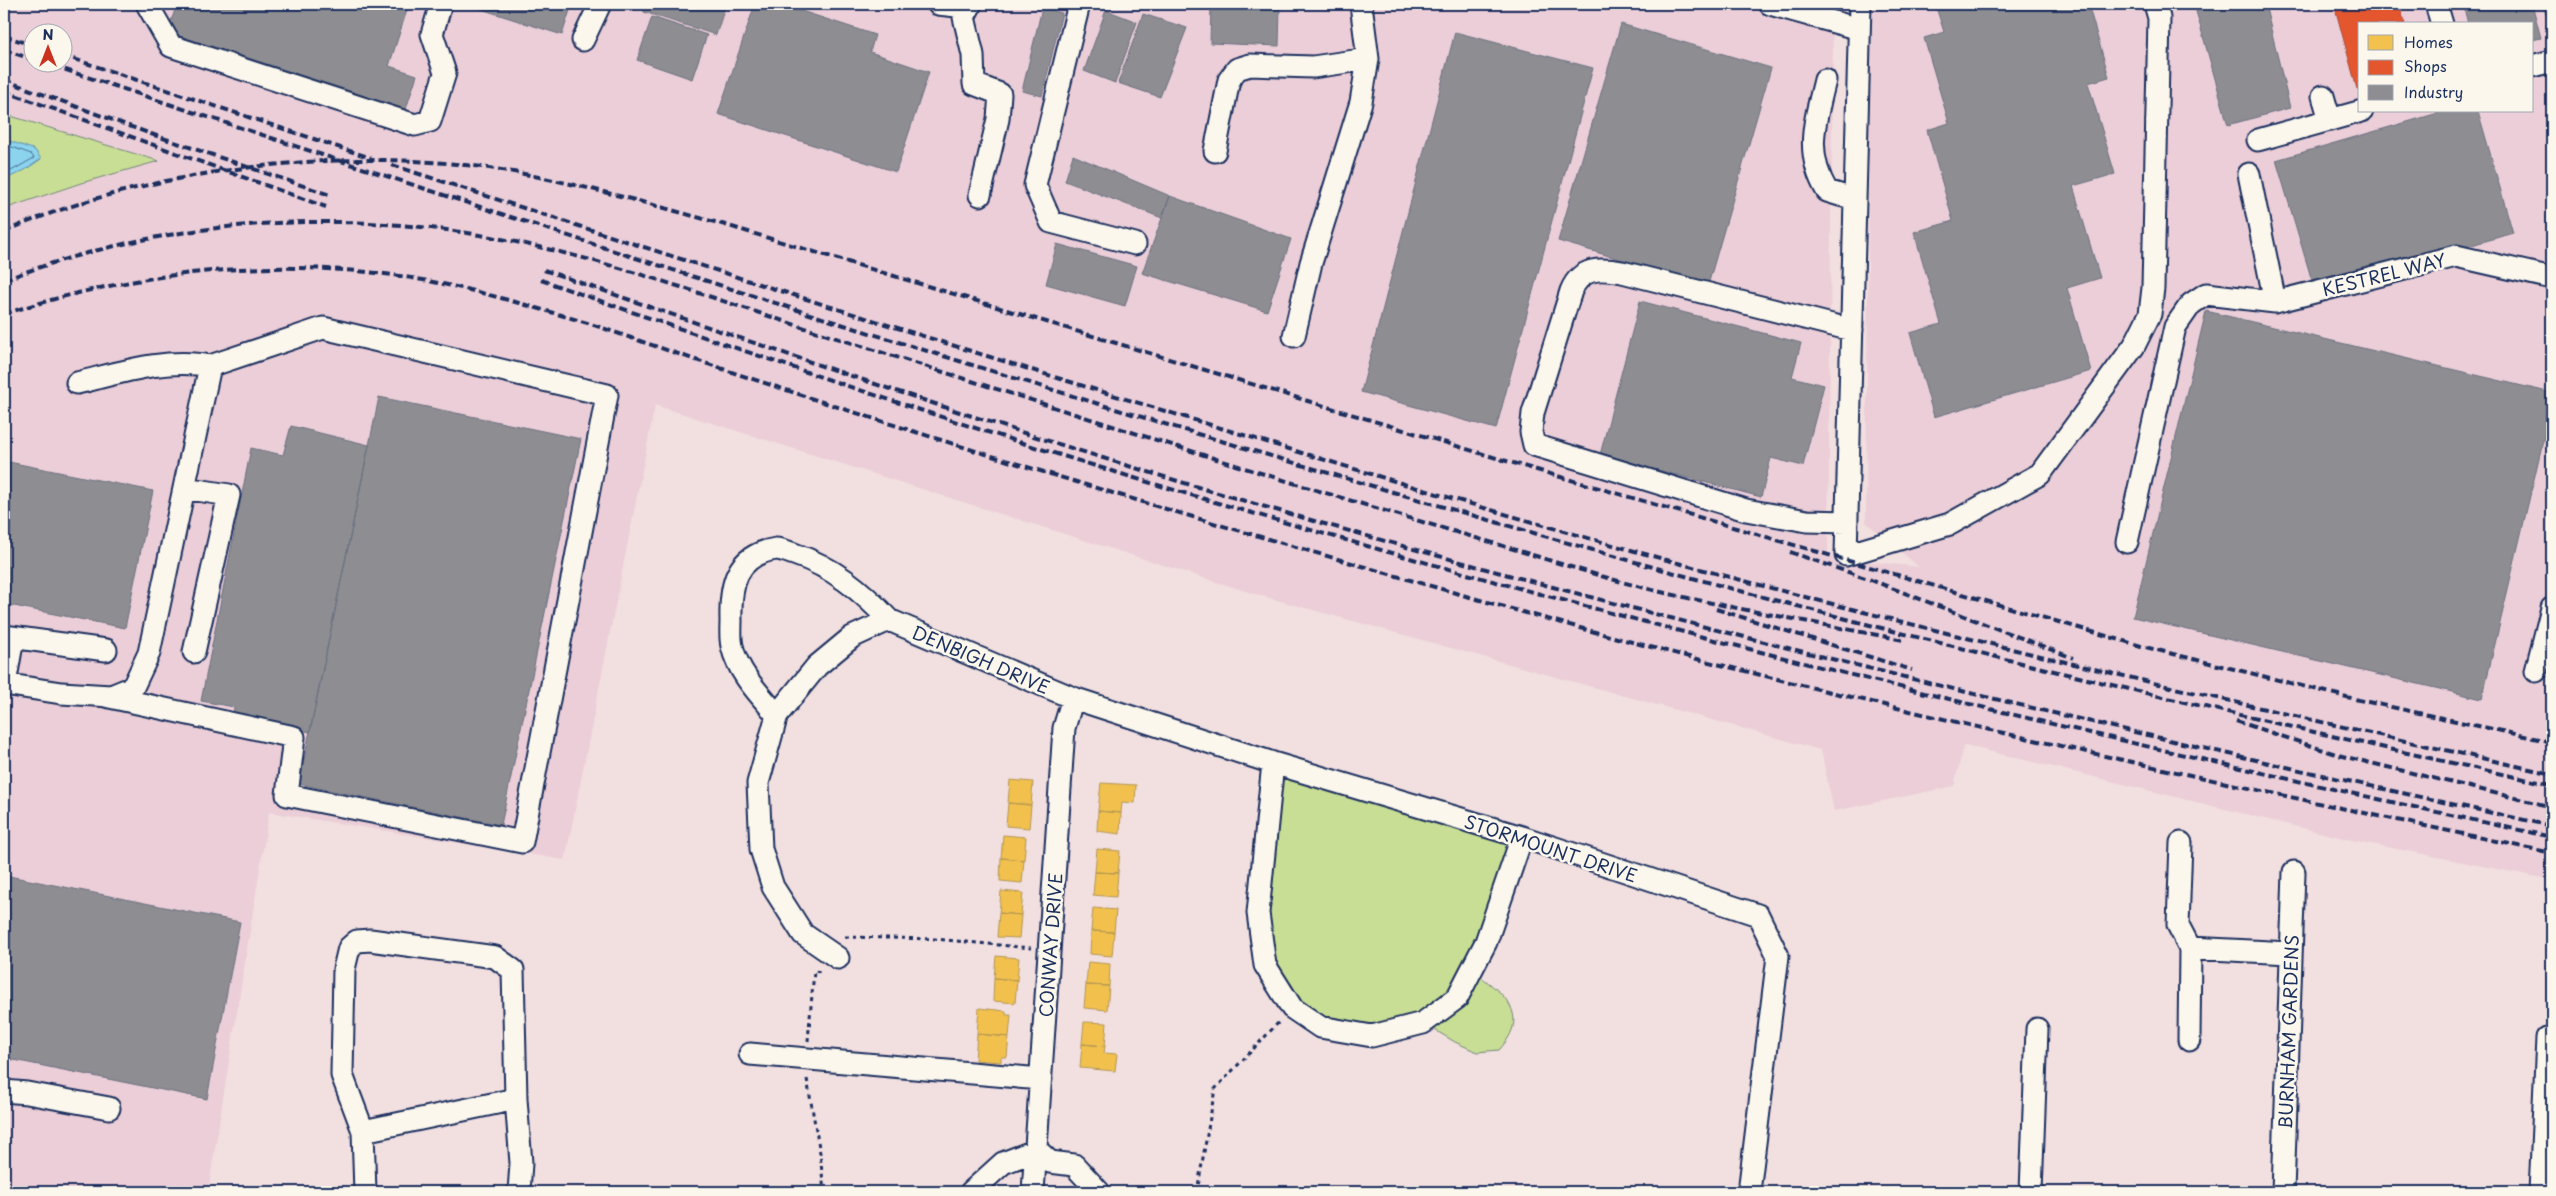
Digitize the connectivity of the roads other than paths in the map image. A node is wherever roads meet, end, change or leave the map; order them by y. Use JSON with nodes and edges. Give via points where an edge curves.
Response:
{"nodes":[{"id":1,"x":147,"y":4,"type":"edge"},
{"id":2,"x":440,"y":4,"type":"edge"},
{"id":3,"x":600,"y":4,"type":"edge"},
{"id":4,"x":938,"y":4,"type":"edge"},
{"id":5,"x":965,"y":4,"type":"edge"},
{"id":6,"x":971,"y":4,"type":"edge"},
{"id":7,"x":1079,"y":4,"type":"edge"},
{"id":8,"x":1361,"y":4,"type":"edge"},
{"id":9,"x":1770,"y":4,"type":"edge"},
{"id":10,"x":1860,"y":4,"type":"edge"},
{"id":11,"x":2155,"y":4,"type":"edge"},
{"id":12,"x":2436,"y":4,"type":"edge"},
{"id":13,"x":2441,"y":22,"type":"edge"},
{"id":14,"x":1859,"y":29,"type":"junction"},
{"id":15,"x":583,"y":40,"type":"dead end"},
{"id":16,"x":1368,"y":59,"type":"junction"},
{"id":17,"x":2552,"y":61,"type":"edge"},
{"id":18,"x":2534,"y":66,"type":"edge"},
{"id":19,"x":1825,"y":80,"type":"dead end"},
{"id":20,"x":2324,"y":96,"type":"dead end"},
{"id":21,"x":2358,"y":112,"type":"edge"},
{"id":22,"x":2330,"y":120,"type":"junction"},
{"id":23,"x":2258,"y":140,"type":"dead end"},
{"id":24,"x":1215,"y":151,"type":"dead end"},
{"id":25,"x":2249,"y":174,"type":"dead end"},
{"id":26,"x":980,"y":195,"type":"dead end"},
{"id":27,"x":1855,"y":197,"type":"junction"},
{"id":28,"x":1135,"y":244,"type":"dead end"},
{"id":29,"x":2552,"y":278,"type":"edge"},
{"id":30,"x":2275,"y":302,"type":"junction"},
{"id":31,"x":1852,"y":330,"type":"junction"},
{"id":32,"x":1294,"y":336,"type":"dead end"},
{"id":33,"x":210,"y":366,"type":"junction"},
{"id":34,"x":77,"y":383,"type":"dead end"},
{"id":35,"x":184,"y":488,"type":"junction"},
{"id":36,"x":1847,"y":522,"type":"junction"},
{"id":37,"x":2127,"y":542,"type":"dead end"},
{"id":38,"x":2552,"y":608,"type":"edge"},
{"id":39,"x":889,"y":620,"type":"junction"},
{"id":40,"x":8,"y":637,"type":"edge"},
{"id":41,"x":106,"y":650,"type":"dead end"},
{"id":42,"x":194,"y":652,"type":"dead end"},
{"id":43,"x":2536,"y":671,"type":"dead end"},
{"id":44,"x":4,"y":684,"type":"edge"},
{"id":45,"x":104,"y":696,"type":"junction"},
{"id":46,"x":1073,"y":698,"type":"junction"},
{"id":47,"x":777,"y":716,"type":"junction"},
{"id":48,"x":1273,"y":763,"type":"junction"},
{"id":49,"x":1522,"y":837,"type":"junction"},
{"id":50,"x":2180,"y":843,"type":"dead end"},
{"id":51,"x":2294,"y":872,"type":"dead end"},
{"id":52,"x":2190,"y":948,"type":"junction"},
{"id":53,"x":2290,"y":953,"type":"junction"},
{"id":54,"x":838,"y":958,"type":"road end"},
{"id":55,"x":2037,"y":1029,"type":"dead end"},
{"id":56,"x":2546,"y":1038,"type":"dead end"},
{"id":57,"x":2188,"y":1040,"type":"dead end"},
{"id":58,"x":750,"y":1054,"type":"dead end"},
{"id":59,"x":1041,"y":1079,"type":"junction"},
{"id":60,"x":4,"y":1091,"type":"edge"},
{"id":61,"x":516,"y":1099,"type":"junction"},
{"id":62,"x":109,"y":1108,"type":"dead end"},
{"id":63,"x":363,"y":1131,"type":"junction"},
{"id":64,"x":1036,"y":1150,"type":"junction"},
{"id":65,"x":365,"y":1192,"type":"edge"},
{"id":66,"x":519,"y":1192,"type":"edge"},
{"id":67,"x":971,"y":1192,"type":"edge"},
{"id":68,"x":1033,"y":1192,"type":"edge"},
{"id":69,"x":1099,"y":1192,"type":"edge"},
{"id":70,"x":1749,"y":1192,"type":"edge"},
{"id":71,"x":2030,"y":1192,"type":"edge"},
{"id":72,"x":2283,"y":1192,"type":"edge"},
{"id":73,"x":2540,"y":1192,"type":"edge"}],
"edges":[{"from":1,"to":2,"type":"street","via":[[171,46],[415,125],[430,121],[445,73],[432,34]]},
{"from":3,"to":15,"type":"street"},
{"from":4,"to":5,"type":"street"},
{"from":6,"to":26,"type":"street","via":[[964,17],[973,55],[974,84],[1000,94],[998,119]]},
{"from":7,"to":28,"type":"street","via":[[1035,185],[1051,222]]},
{"from":8,"to":16,"type":"street"},
{"from":9,"to":14,"type":"street"},
{"from":10,"to":14,"type":"street"},
{"from":11,"to":36,"type":"street","via":[[2159,18],[2153,288],[2150,314],[2134,346],[2040,474],[1950,524],[1846,554]]},
{"from":12,"to":13,"type":"street"},
{"from":14,"to":27,"type":"street"},
{"from":16,"to":24,"type":"street","via":[[1313,67],[1250,65],[1237,69],[1229,80]]},
{"from":16,"to":32,"type":"street","via":[[1361,102],[1311,264]]},
{"from":17,"to":18,"type":"street"},
{"from":19,"to":27,"type":"street","via":[[1813,133],[1813,156],[1818,176],[1827,191]]},
{"from":20,"to":22,"type":"street"},
{"from":21,"to":22,"type":"street"},
{"from":22,"to":23,"type":"street"},
{"from":25,"to":30,"type":"street"},
{"from":27,"to":31,"type":"street"},
{"from":29,"to":30,"type":"street","name":"KESTREL WAY","via":[[2456,256]]},
{"from":30,"to":37,"type":"street","via":[[2206,294],[2191,304],[2175,326]]},
{"from":31,"to":36,"type":"street"},
{"from":31,"to":36,"type":"street","via":[[1622,272],[1602,270],[1584,274],[1576,280],[1571,291],[1533,413],[1531,432],[1534,445],[1746,510],[1807,521]]},
{"from":33,"to":34,"type":"street","via":[[194,363],[146,367]]},
{"from":33,"to":35,"type":"street"},
{"from":33,"to":45,"type":"street","via":[[323,328],[607,395],[522,842],[287,795],[294,737]]},
{"from":35,"to":42,"type":"street","via":[[229,495]]},
{"from":35,"to":45,"type":"street","via":[[149,653],[133,687]]},
{"from":38,"to":43,"type":"street"},
{"from":39,"to":46,"type":"street","name":"DENBIGH DRIVE"},
{"from":39,"to":47,"type":"street","name":"DENBIGH DRIVE","via":[[852,637],[824,660]]},
{"from":39,"to":47,"type":"street","name":"DENBIGH DRIVE","via":[[860,590],[838,573],[812,560],[777,549],[753,556],[738,570],[731,592],[732,646],[746,679]]},
{"from":40,"to":41,"type":"street"},
{"from":40,"to":44,"type":"street"},
{"from":44,"to":45,"type":"street"},
{"from":46,"to":48,"type":"street","name":"STORMOUNT DRIVE"},
{"from":46,"to":59,"type":"street","name":"CONWAY DRIVE","via":[[1064,728]]},
{"from":47,"to":54,"type":"street","name":"DENBIGH DRIVE","via":[[758,783],[761,849],[773,887],[803,934]]},
{"from":48,"to":49,"type":"street","name":"STORMOUNT DRIVE"},
{"from":48,"to":49,"type":"street","via":[[1258,913],[1265,965],[1292,1008],[1320,1027],[1372,1036],[1424,1023],[1457,998],[1486,942]]},
{"from":49,"to":70,"type":"street","name":"STORMOUNT DRIVE","via":[[1758,915],[1778,956]]},
{"from":50,"to":52,"type":"street","via":[[2178,925]]},
{"from":51,"to":53,"type":"street","name":"BURNHAM GARDENS"},
{"from":52,"to":53,"type":"street"},
{"from":52,"to":57,"type":"street"},
{"from":53,"to":72,"type":"street","name":"BURNHAM GARDENS"},
{"from":55,"to":71,"type":"street"},
{"from":56,"to":73,"type":"street"},
{"from":58,"to":59,"type":"street"},
{"from":59,"to":64,"type":"street","name":"CONWAY DRIVE"},
{"from":60,"to":62,"type":"street"},
{"from":61,"to":63,"type":"street"},
{"from":61,"to":63,"type":"street","via":[[513,970],[495,957],[357,941],[348,948],[344,969],[342,1075]]},
{"from":61,"to":66,"type":"street"},
{"from":63,"to":65,"type":"street"},
{"from":64,"to":67,"type":"street","via":[[1003,1164]]},
{"from":64,"to":68,"type":"street","name":"CONWAY DRIVE"},
{"from":64,"to":69,"type":"street","via":[[1050,1162],[1074,1165]]}]}
